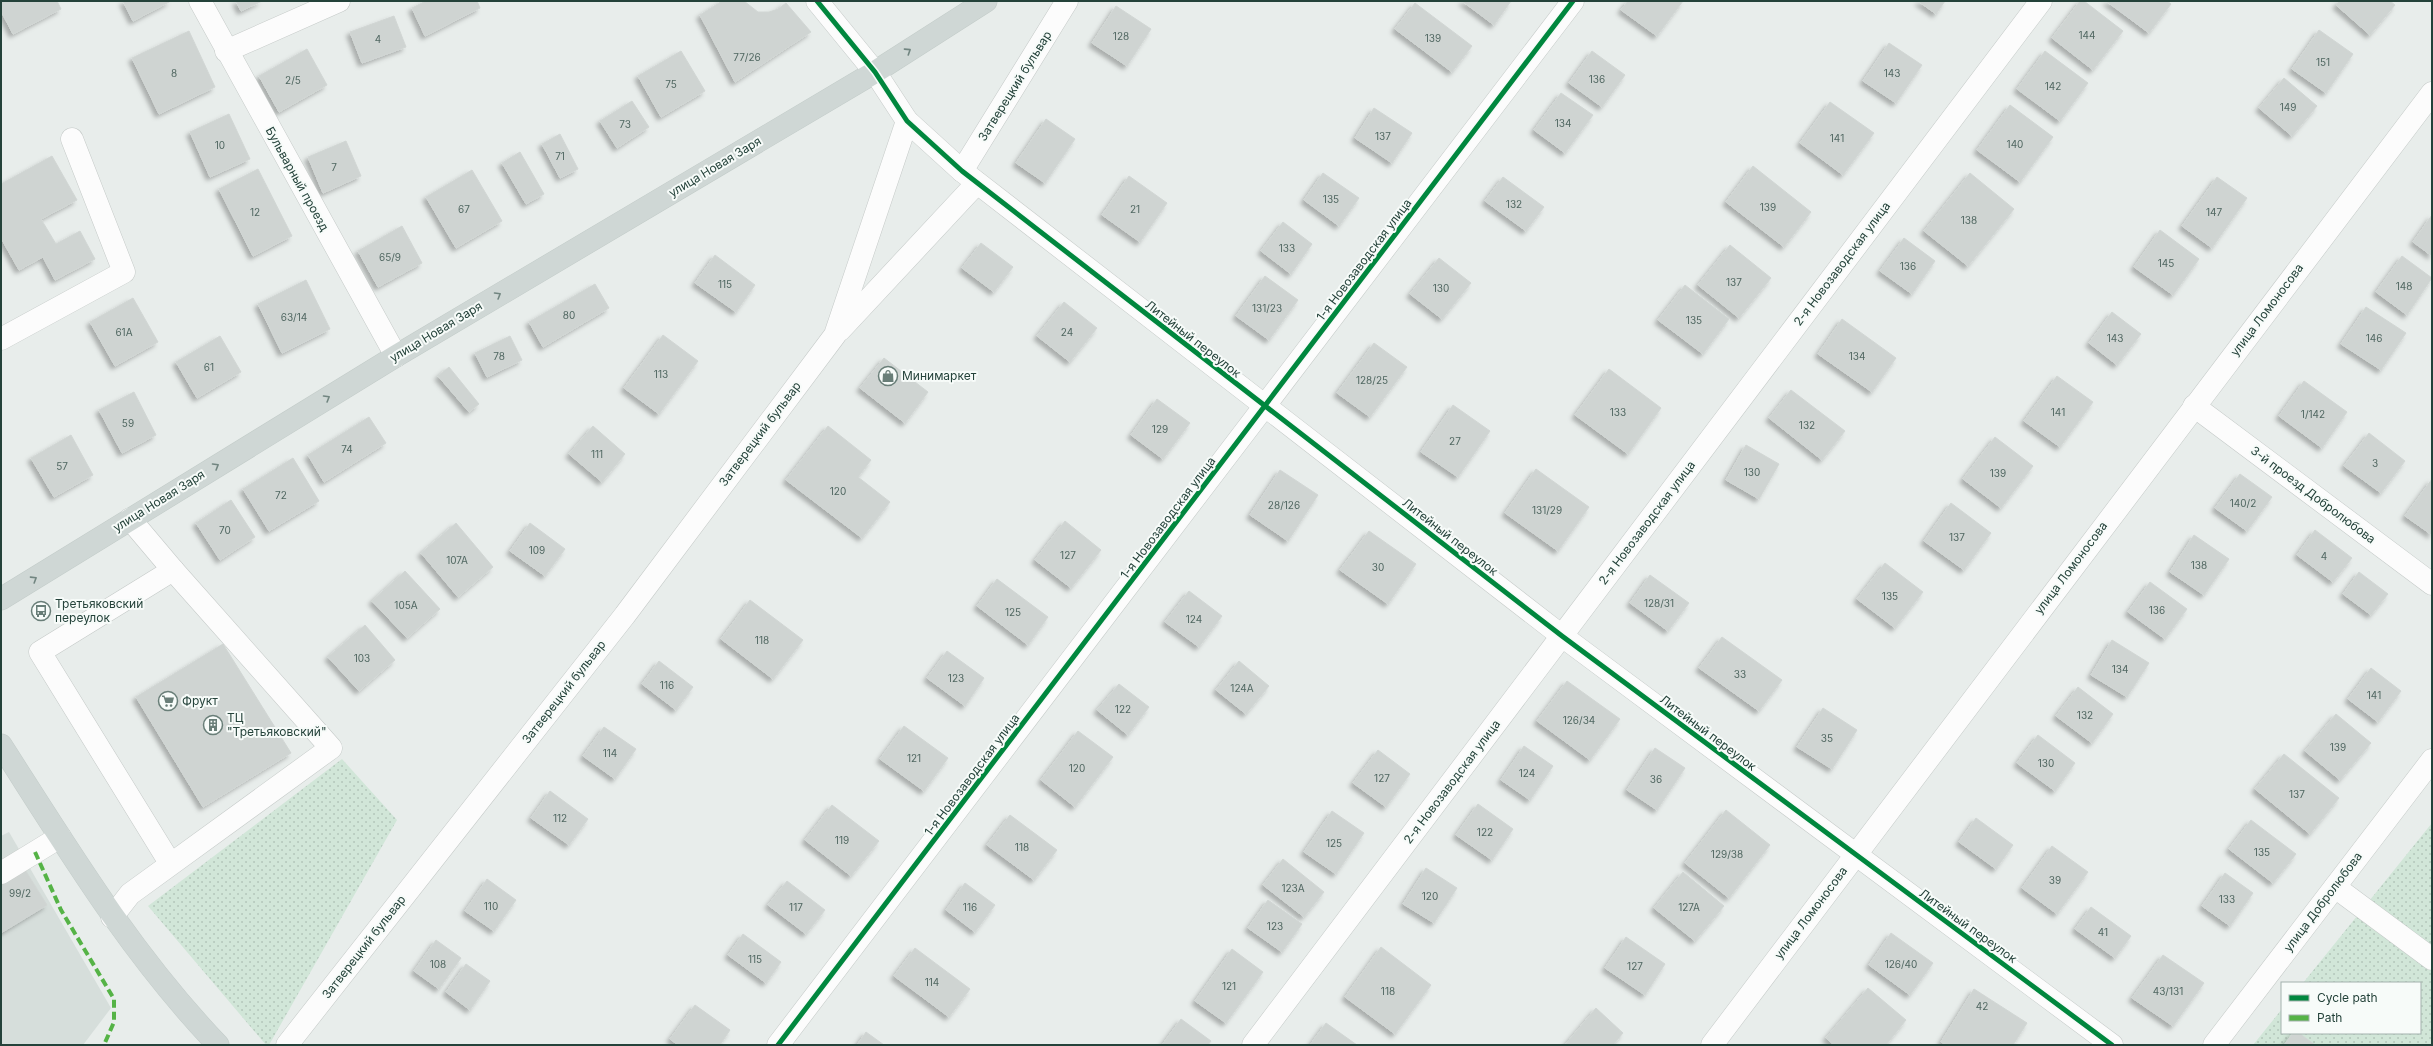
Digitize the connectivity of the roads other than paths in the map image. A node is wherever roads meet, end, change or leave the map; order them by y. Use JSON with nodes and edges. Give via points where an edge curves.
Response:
{"nodes":[{"id":1,"x":200,"y":1,"type":"edge"},
{"id":2,"x":338,"y":1,"type":"edge"},
{"id":3,"x":818,"y":1,"type":"edge"},
{"id":4,"x":986,"y":1,"type":"edge"},
{"id":5,"x":1067,"y":1,"type":"edge"},
{"id":6,"x":1573,"y":1,"type":"edge"},
{"id":7,"x":2041,"y":1,"type":"edge"},
{"id":8,"x":226,"y":51,"type":"junction"},
{"id":9,"x":875,"y":72,"type":"junction"},
{"id":10,"x":2432,"y":93,"type":"edge"},
{"id":11,"x":907,"y":121,"type":"junction"},
{"id":12,"x":72,"y":139,"type":"dead end"},
{"id":13,"x":969,"y":177,"type":"junction"},
{"id":14,"x":835,"y":335,"type":"junction"},
{"id":15,"x":1,"y":339,"type":"edge"},
{"id":16,"x":396,"y":356,"type":"junction"},
{"id":17,"x":2194,"y":406,"type":"junction"},
{"id":18,"x":1265,"y":408,"type":"junction"},
{"id":19,"x":130,"y":519,"type":"junction"},
{"id":20,"x":173,"y":570,"type":"junction"},
{"id":21,"x":2432,"y":584,"type":"edge"},
{"id":22,"x":1,"y":599,"type":"edge"},
{"id":23,"x":1562,"y":636,"type":"junction"},
{"id":24,"x":1,"y":746,"type":"edge"},
{"id":25,"x":2432,"y":760,"type":"edge"},
{"id":26,"x":60,"y":837,"type":"junction"},
{"id":27,"x":1855,"y":855,"type":"junction"},
{"id":28,"x":170,"y":863,"type":"junction"},
{"id":29,"x":1,"y":873,"type":"edge"},
{"id":30,"x":2335,"y":887,"type":"junction"},
{"id":31,"x":112,"y":917,"type":"junction"},
{"id":32,"x":2432,"y":960,"type":"edge"},
{"id":33,"x":218,"y":1045,"type":"edge"},
{"id":34,"x":287,"y":1045,"type":"edge"},
{"id":35,"x":778,"y":1045,"type":"edge"},
{"id":36,"x":1254,"y":1045,"type":"edge"},
{"id":37,"x":1712,"y":1045,"type":"edge"},
{"id":38,"x":2112,"y":1045,"type":"edge"},
{"id":39,"x":2214,"y":1045,"type":"edge"}],
"edges":[{"from":1,"to":8,"type":"street","name":"Бульварный проезд"},
{"from":2,"to":8,"type":"street"},
{"from":3,"to":9,"type":"street","name":"Литейный переулок"},
{"from":9,"to":4,"type":"main road","one_way":true},
{"from":5,"to":13,"type":"street","name":"Затверецкий бульвар"},
{"from":6,"to":18,"type":"street","name":"1-я Новозаводская улица"},
{"from":7,"to":23,"type":"street","name":"2-я Новозаводская улица"},
{"from":8,"to":16,"type":"street","name":"Бульварный проезд"},
{"from":9,"to":11,"type":"street","name":"Литейный переулок"},
{"from":16,"to":9,"type":"main road","name":"улица Новая Заря","one_way":true},
{"from":10,"to":17,"type":"street","name":"улица Ломоносова"},
{"from":11,"to":13,"type":"street","name":"Литейный переулок"},
{"from":11,"to":14,"type":"street","name":"Затверецкий бульвар"},
{"from":12,"to":15,"type":"street","via":[[124,272]]},
{"from":13,"to":14,"type":"street","name":"Затверецкий бульвар"},
{"from":13,"to":18,"type":"street","name":"Литейный переулок"},
{"from":14,"to":34,"type":"street","name":"Затверецкий бульвар","via":[[625,615]]},
{"from":19,"to":16,"type":"main road","name":"улица Новая Заря","one_way":true},
{"from":17,"to":21,"type":"street","name":"3-й проезд Добролюбова"},
{"from":17,"to":27,"type":"street","name":"улица Ломоносова"},
{"from":18,"to":23,"type":"street","name":"Литейный переулок"},
{"from":18,"to":35,"type":"street","name":"1-я Новозаводская улица"},
{"from":19,"to":20,"type":"street"},
{"from":22,"to":19,"type":"main road","name":"улица Новая Заря","one_way":true},
{"from":20,"to":28,"type":"street","via":[[40,652]]},
{"from":20,"to":28,"type":"street","via":[[331,748]]},
{"from":23,"to":27,"type":"street","name":"Литейный переулок"},
{"from":23,"to":36,"type":"street","name":"2-я Новозаводская улица"},
{"from":24,"to":26,"type":"main road"},
{"from":25,"to":30,"type":"street","name":"улица Добролюбова"},
{"from":26,"to":29,"type":"street"},
{"from":26,"to":31,"type":"main road"},
{"from":27,"to":37,"type":"street","name":"улица Ломоносова"},
{"from":27,"to":38,"type":"street","name":"Литейный переулок"},
{"from":28,"to":31,"type":"street","via":[[130,894]]},
{"from":30,"to":32,"type":"street"},
{"from":30,"to":39,"type":"street","name":"улица Добролюбова"},
{"from":31,"to":33,"type":"main road","via":[[162,983]]}]}
